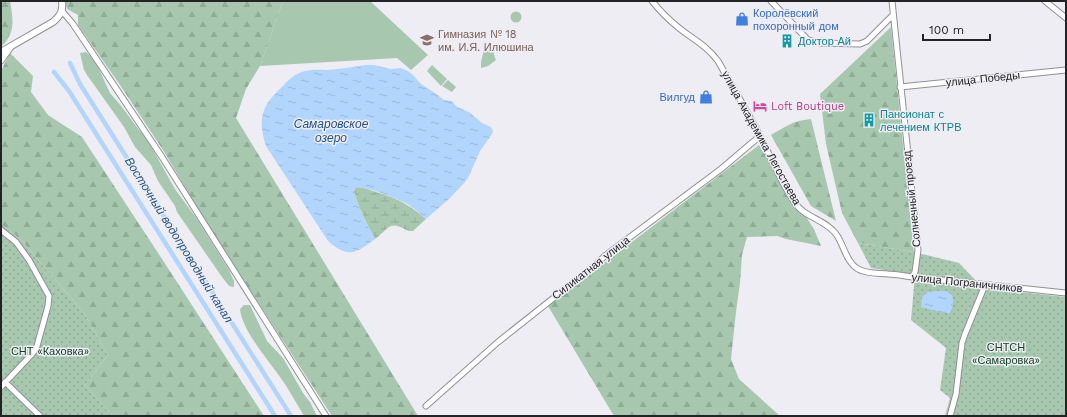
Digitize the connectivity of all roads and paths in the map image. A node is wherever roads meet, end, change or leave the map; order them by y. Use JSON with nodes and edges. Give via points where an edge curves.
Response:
{"nodes":[{"id":1,"x":62,"y":1,"type":"edge"},
{"id":2,"x":652,"y":1,"type":"edge"},
{"id":3,"x":771,"y":1,"type":"edge"},
{"id":4,"x":892,"y":1,"type":"edge"},
{"id":5,"x":1045,"y":1,"type":"edge"},
{"id":6,"x":62,"y":11,"type":"junction"},
{"id":7,"x":893,"y":15,"type":"junction"},
{"id":8,"x":1066,"y":18,"type":"edge"},
{"id":9,"x":11,"y":46,"type":"junction"},
{"id":10,"x":1,"y":52,"type":"edge"},
{"id":11,"x":1,"y":61,"type":"edge"},
{"id":12,"x":1066,"y":70,"type":"edge"},
{"id":13,"x":900,"y":87,"type":"junction"},
{"id":14,"x":760,"y":136,"type":"junction"},
{"id":15,"x":1,"y":230,"type":"edge"},
{"id":16,"x":867,"y":273,"type":"joint"},
{"id":17,"x":912,"y":277,"type":"junction"},
{"id":18,"x":985,"y":285,"type":"junction"},
{"id":19,"x":1066,"y":293,"type":"edge"},
{"id":20,"x":3,"y":384,"type":"edge"},
{"id":21,"x":426,"y":406,"type":"dead end"},
{"id":22,"x":40,"y":416,"type":"edge"},
{"id":23,"x":326,"y":416,"type":"edge"},
{"id":24,"x":950,"y":416,"type":"edge"}],
"edges":[{"from":1,"to":6,"type":"street"},
{"from":2,"to":14,"type":"street","name":"улица Академика Легостаева","via":[[668,19],[712,53]]},
{"from":3,"to":7,"type":"street","via":[[808,40],[820,43],[860,44],[867,41]]},
{"from":4,"to":7,"type":"street","name":"Солнечный проезд"},
{"from":5,"to":8,"type":"street"},
{"from":6,"to":9,"type":"street","via":[[53,22]]},
{"from":6,"to":23,"type":"street","via":[[162,157]]},
{"from":7,"to":13,"type":"street","name":"Солнечный проезд"},
{"from":9,"to":10,"type":"street"},
{"from":9,"to":11,"type":"street"},
{"from":12,"to":13,"type":"street","name":"улица Победы"},
{"from":13,"to":17,"type":"street","name":"Солнечный проезд","via":[[918,250]]},
{"from":14,"to":16,"type":"street","name":"улица Академика Легостаева","via":[[786,188],[800,209],[830,227],[840,240],[851,263]]},
{"from":14,"to":21,"type":"street","name":"Силикатная улица","via":[[721,169],[606,255],[494,346]]},
{"from":15,"to":20,"type":"street","via":[[16,242],[49,296],[37,346]]},
{"from":16,"to":17,"type":"street","name":"улица Пограничников"},
{"from":17,"to":18,"type":"street","name":"улица Пограничников"},
{"from":18,"to":19,"type":"street","name":"улица Пограничников"},
{"from":18,"to":24,"type":"street","via":[[962,343],[956,394]]},
{"from":20,"to":22,"type":"street"}]}
